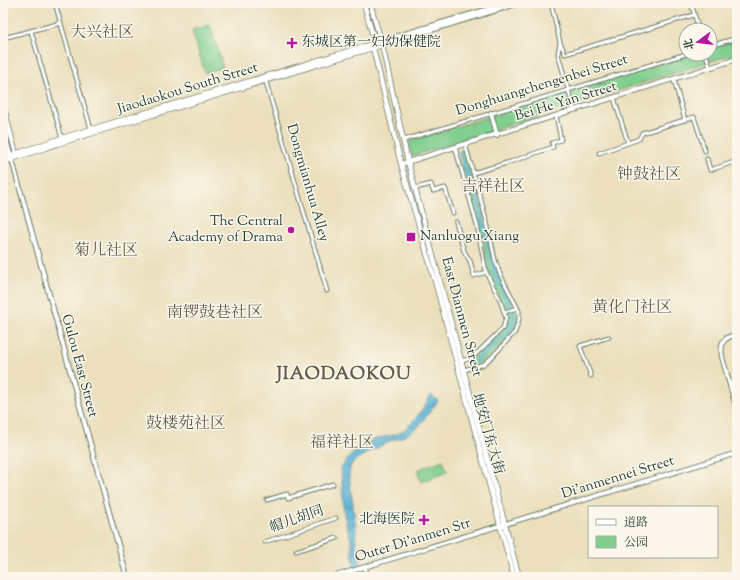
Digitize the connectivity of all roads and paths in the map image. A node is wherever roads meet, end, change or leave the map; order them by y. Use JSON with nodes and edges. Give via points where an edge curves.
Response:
{"nodes":[{"id":1,"x":55,"y":3,"type":"edge"},
{"id":2,"x":364,"y":3,"type":"edge"},
{"id":3,"x":370,"y":3,"type":"edge"},
{"id":4,"x":509,"y":3,"type":"edge"},
{"id":5,"x":520,"y":3,"type":"edge"},
{"id":6,"x":551,"y":3,"type":"edge"},
{"id":7,"x":691,"y":3,"type":"edge"},
{"id":8,"x":694,"y":15,"type":"junction"},
{"id":9,"x":696,"y":22,"type":"edge"},
{"id":10,"x":61,"y":23,"type":"junction"},
{"id":11,"x":31,"y":31,"type":"junction"},
{"id":12,"x":3,"y":38,"type":"edge"},
{"id":13,"x":737,"y":38,"type":"edge"},
{"id":14,"x":560,"y":42,"type":"junction"},
{"id":15,"x":381,"y":43,"type":"junction"},
{"id":16,"x":718,"y":44,"type":"edge"},
{"id":17,"x":373,"y":46,"type":"junction"},
{"id":18,"x":678,"y":56,"type":"edge"},
{"id":19,"x":737,"y":59,"type":"edge"},
{"id":20,"x":708,"y":62,"type":"edge"},
{"id":21,"x":710,"y":68,"type":"junction"},
{"id":22,"x":265,"y":79,"type":"junction"},
{"id":23,"x":674,"y":80,"type":"junction"},
{"id":24,"x":568,"y":90,"type":"junction"},
{"id":25,"x":614,"y":98,"type":"junction"},
{"id":26,"x":3,"y":105,"type":"edge"},
{"id":27,"x":574,"y":110,"type":"junction"},
{"id":28,"x":491,"y":113,"type":"junction"},
{"id":29,"x":556,"y":116,"type":"junction"},
{"id":30,"x":685,"y":120,"type":"junction"},
{"id":31,"x":3,"y":130,"type":"edge"},
{"id":32,"x":92,"y":131,"type":"junction"},
{"id":33,"x":497,"y":134,"type":"junction"},
{"id":34,"x":62,"y":138,"type":"junction"},
{"id":35,"x":404,"y":140,"type":"junction"},
{"id":36,"x":628,"y":143,"type":"junction"},
{"id":37,"x":465,"y":144,"type":"junction"},
{"id":38,"x":455,"y":147,"type":"junction"},
{"id":39,"x":705,"y":151,"type":"dead end"},
{"id":40,"x":599,"y":153,"type":"dead end"},
{"id":41,"x":16,"y":154,"type":"junction"},
{"id":42,"x":3,"y":158,"type":"edge"},
{"id":43,"x":11,"y":158,"type":"junction"},
{"id":44,"x":707,"y":159,"type":"dead end"},
{"id":45,"x":3,"y":162,"type":"edge"},
{"id":46,"x":408,"y":162,"type":"junction"},
{"id":47,"x":737,"y":162,"type":"edge"},
{"id":48,"x":401,"y":164,"type":"junction"},
{"id":49,"x":473,"y":173,"type":"junction"},
{"id":50,"x":416,"y":188,"type":"junction"},
{"id":51,"x":453,"y":213,"type":"dead end"},
{"id":52,"x":456,"y":222,"type":"dead end"},
{"id":53,"x":487,"y":222,"type":"junction"},
{"id":54,"x":478,"y":225,"type":"junction"},
{"id":55,"x":486,"y":272,"type":"junction"},
{"id":56,"x":327,"y":291,"type":"dead end"},
{"id":57,"x":517,"y":308,"type":"junction"},
{"id":58,"x":505,"y":312,"type":"junction"},
{"id":59,"x":737,"y":334,"type":"edge"},
{"id":60,"x":609,"y":337,"type":"dead end"},
{"id":61,"x":462,"y":361,"type":"junction"},
{"id":62,"x":464,"y":370,"type":"junction"},
{"id":63,"x":591,"y":376,"type":"dead end"},
{"id":64,"x":737,"y":410,"type":"edge"},
{"id":65,"x":737,"y":453,"type":"edge"},
{"id":66,"x":333,"y":484,"type":"dead end"},
{"id":67,"x":267,"y":500,"type":"dead end"},
{"id":68,"x":336,"y":518,"type":"dead end"},
{"id":69,"x":503,"y":525,"type":"junction"},
{"id":70,"x":337,"y":538,"type":"dead end"},
{"id":71,"x":265,"y":542,"type":"dead end"},
{"id":72,"x":296,"y":550,"type":"dead end"},
{"id":73,"x":365,"y":567,"type":"junction"},
{"id":74,"x":350,"y":572,"type":"junction"},
{"id":75,"x":127,"y":577,"type":"edge"},
{"id":76,"x":332,"y":577,"type":"edge"},
{"id":77,"x":351,"y":577,"type":"edge"},
{"id":78,"x":368,"y":577,"type":"edge"},
{"id":79,"x":514,"y":577,"type":"edge"},
{"id":80,"x":519,"y":577,"type":"edge"}],
"edges":[{"from":1,"to":10,"type":"street"},
{"from":2,"to":17,"type":"main road","via":[[374,41]]},
{"from":3,"to":15,"type":"main road","name":"East Dianmen Street"},
{"from":4,"to":15,"type":"main road"},
{"from":5,"to":15,"type":"main road"},
{"from":6,"to":14,"type":"street"},
{"from":7,"to":8,"type":"street"},
{"from":8,"to":9,"type":"street"},
{"from":8,"to":14,"type":"street","via":[[565,54]]},
{"from":10,"to":11,"type":"street"},
{"from":10,"to":32,"type":"street"},
{"from":11,"to":12,"type":"street"},
{"from":11,"to":34,"type":"street"},
{"from":13,"to":16,"type":"street"},
{"from":14,"to":24,"type":"street","via":[[558,54]]},
{"from":15,"to":17,"type":"main road","name":"Jiaodaokou South Street"},
{"from":15,"to":35,"type":"main road","name":"East Dianmen Street"},
{"from":17,"to":22,"type":"main road","name":"Jiaodaokou South Street"},
{"from":17,"to":48,"type":"main road"},
{"from":18,"to":24,"type":"street","name":"Donghuangchengenbei Street"},
{"from":19,"to":21,"type":"main road","name":"Bei He Yan Street"},
{"from":20,"to":21,"type":"street"},
{"from":21,"to":23,"type":"main road","name":"Bei He Yan Street"},
{"from":22,"to":32,"type":"main road","name":"Jiaodaokou South Street"},
{"from":22,"to":56,"type":"street","name":"Dongmianhua Alley"},
{"from":23,"to":25,"type":"main road","name":"Bei He Yan Street"},
{"from":23,"to":30,"type":"street"},
{"from":24,"to":27,"type":"street"},
{"from":24,"to":28,"type":"street","name":"Donghuangchengenbei Street"},
{"from":25,"to":27,"type":"main road","name":"Bei He Yan Street"},
{"from":25,"to":36,"type":"street"},
{"from":26,"to":41,"type":"main road"},
{"from":27,"to":29,"type":"main road","name":"Bei He Yan Street"},
{"from":28,"to":33,"type":"main road"},
{"from":28,"to":35,"type":"street","name":"Donghuangchengenbei Street"},
{"from":29,"to":33,"type":"main road","name":"Bei He Yan Street"},
{"from":29,"to":49,"type":"street","via":[[561,140],[552,143],[553,147]]},
{"from":30,"to":36,"type":"street","via":[[642,133],[639,139]]},
{"from":30,"to":39,"type":"street","via":[[694,117]]},
{"from":31,"to":43,"type":"main road"},
{"from":32,"to":34,"type":"main road","name":"Jiaodaokou South Street"},
{"from":32,"to":43,"type":"main road","name":"Jiaodaokou South Street"},
{"from":33,"to":37,"type":"main road","name":"Bei He Yan Street"},
{"from":34,"to":41,"type":"main road","name":"Jiaodaokou South Street"},
{"from":35,"to":46,"type":"main road","name":"East Dianmen Street"},
{"from":36,"to":40,"type":"street"},
{"from":37,"to":38,"type":"main road","name":"Bei He Yan Street"},
{"from":37,"to":49,"type":"street"},
{"from":38,"to":46,"type":"main road","name":"Bei He Yan Street"},
{"from":38,"to":54,"type":"street"},
{"from":41,"to":43,"type":"main road","name":"Jiaodaokou South Street"},
{"from":42,"to":43,"type":"main road"},
{"from":43,"to":45,"type":"main road"},
{"from":43,"to":75,"type":"main road","name":"Gulou East Street"},
{"from":44,"to":47,"type":"street","via":[[710,170]]},
{"from":46,"to":48,"type":"main road","name":"Bei He Yan Street"},
{"from":46,"to":50,"type":"main road","name":"East Dianmen Street"},
{"from":48,"to":69,"type":"main road","name":"地安门东大街","via":[[468,409]]},
{"from":49,"to":53,"type":"street"},
{"from":50,"to":51,"type":"street","via":[[431,184],[433,191],[445,188]]},
{"from":50,"to":61,"type":"main road","name":"East Dianmen Street"},
{"from":52,"to":55,"type":"street","via":[[474,276]]},
{"from":53,"to":54,"type":"street"},
{"from":53,"to":57,"type":"street","via":[[498,267]]},
{"from":54,"to":55,"type":"street"},
{"from":55,"to":58,"type":"street"},
{"from":57,"to":58,"type":"street"},
{"from":57,"to":62,"type":"street","via":[[519,319],[515,332],[508,341],[484,364]]},
{"from":58,"to":61,"type":"street","via":[[504,328],[473,357]]},
{"from":59,"to":64,"type":"main road","via":[[728,337],[721,345]]},
{"from":60,"to":63,"type":"street","via":[[580,346]]},
{"from":61,"to":62,"type":"main road","name":"East Dianmen Street"},
{"from":62,"to":69,"type":"main road","name":"East Dianmen Street"},
{"from":65,"to":69,"type":"main road","name":"Di'anmennei Street"},
{"from":66,"to":67,"type":"street","via":[[288,498],[287,494]]},
{"from":68,"to":71,"type":"street","name":"帽儿胡同"},
{"from":69,"to":73,"type":"main road","name":"Outer Di'anmen Str"},
{"from":69,"to":79,"type":"main road"},
{"from":69,"to":80,"type":"main road"},
{"from":70,"to":72,"type":"street"},
{"from":73,"to":74,"type":"main road","name":"Outer Di'anmen Str"},
{"from":73,"to":78,"type":"street"},
{"from":74,"to":76,"type":"main road","name":"Outer Di'anmen Str"},
{"from":74,"to":77,"type":"street"}]}
